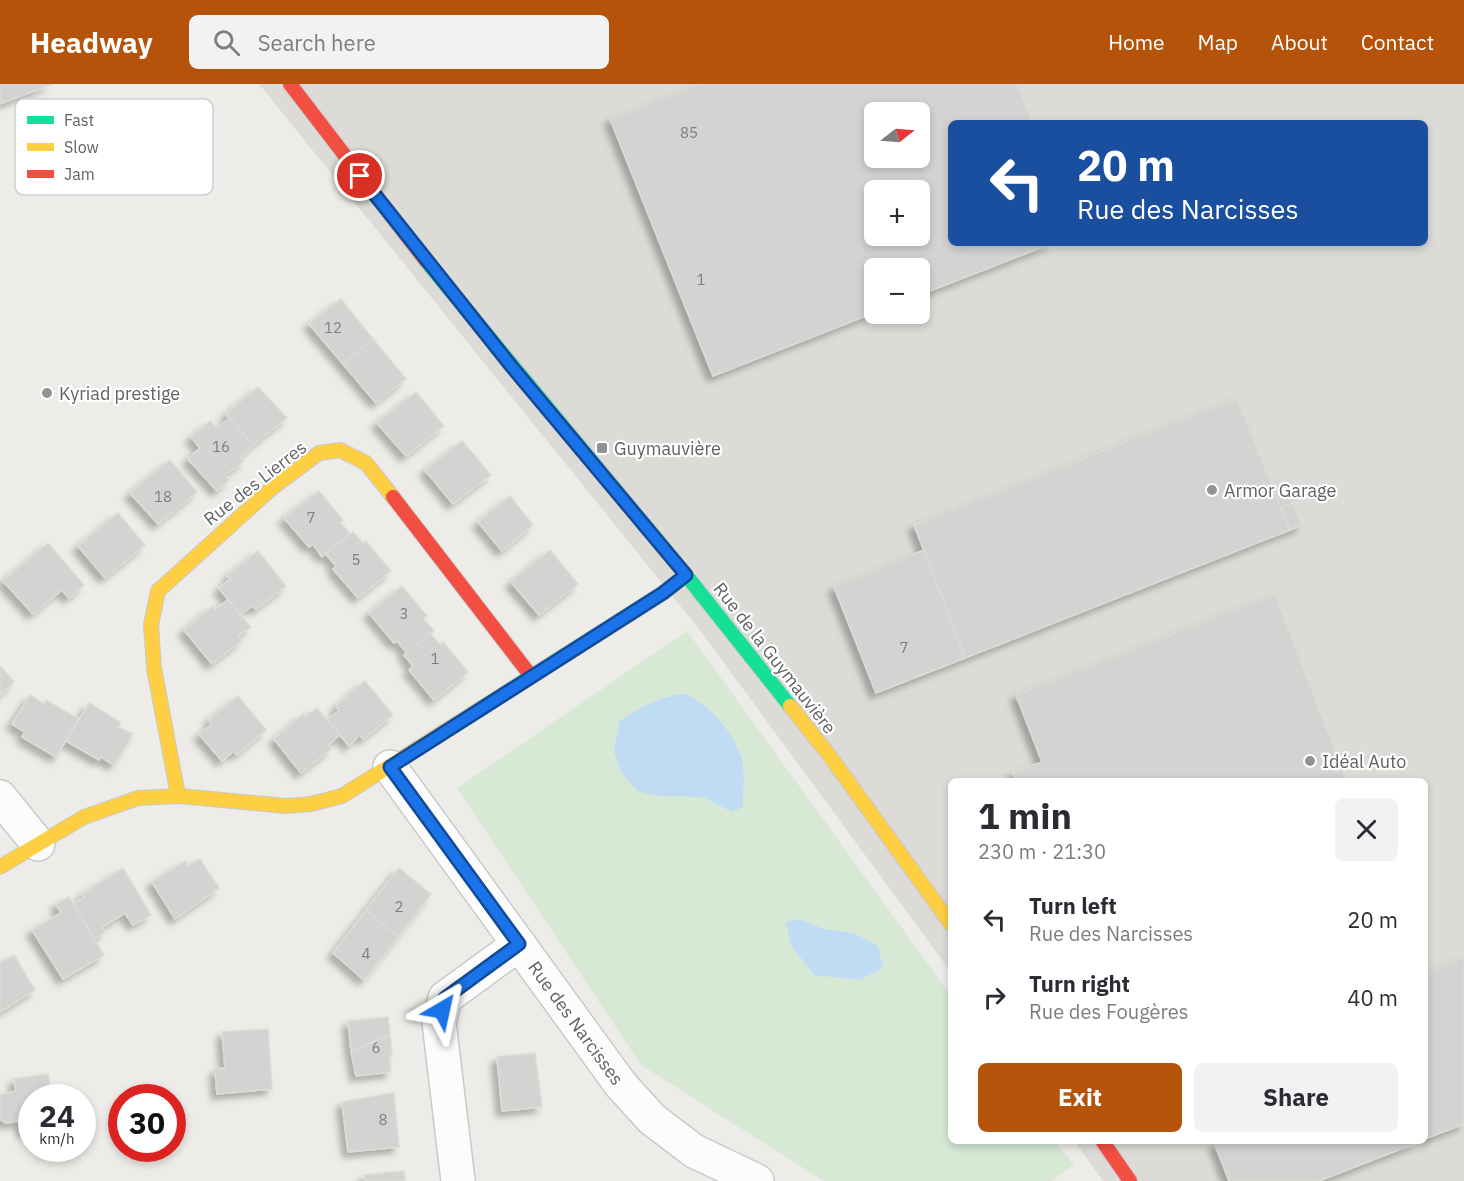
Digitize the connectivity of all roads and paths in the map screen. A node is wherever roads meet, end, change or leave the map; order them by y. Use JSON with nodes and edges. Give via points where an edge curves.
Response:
{"nodes":[{"id":1,"x":290,"y":84,"type":"edge"},
{"id":2,"x":686,"y":575,"type":"junction"},
{"id":3,"x":531,"y":676,"type":"junction"},
{"id":4,"x":390,"y":767,"type":"junction"},
{"id":5,"x":178,"y":795,"type":"junction"},
{"id":6,"x":0,"y":797,"type":"edge"},
{"id":7,"x":38,"y":844,"type":"junction"},
{"id":8,"x":0,"y":867,"type":"edge"},
{"id":9,"x":948,"y":920,"type":"edge"},
{"id":10,"x":519,"y":944,"type":"junction"},
{"id":11,"x":1104,"y":1144,"type":"edge"},
{"id":12,"x":458,"y":1181,"type":"edge"},
{"id":13,"x":757,"y":1181,"type":"edge"},
{"id":14,"x":1130,"y":1181,"type":"edge"}],
"edges":[{"from":1,"to":2,"type":"street","name":"Rue de la Guymauvière","via":[[438,277]]},
{"from":2,"to":3,"type":"street"},
{"from":2,"to":9,"type":"street","name":"Rue de la Guymauvière","via":[[829,755]]},
{"from":3,"to":4,"type":"street"},
{"from":3,"to":5,"type":"street","name":"Rue des Lierres","via":[[366,463],[340,450],[319,453],[272,488],[158,591],[151,625],[154,668]]},
{"from":4,"to":5,"type":"street","via":[[342,796],[309,805],[277,806]]},
{"from":4,"to":10,"type":"street","name":"Rue des Narcisses"},
{"from":5,"to":7,"type":"street","via":[[108,805]]},
{"from":6,"to":7,"type":"street"},
{"from":7,"to":8,"type":"street"},
{"from":10,"to":12,"type":"street","via":[[445,998],[439,1022]]},
{"from":10,"to":13,"type":"street","name":"Rue des Narcisses","via":[[621,1085],[652,1119],[694,1151]]},
{"from":11,"to":14,"type":"street"}]}
